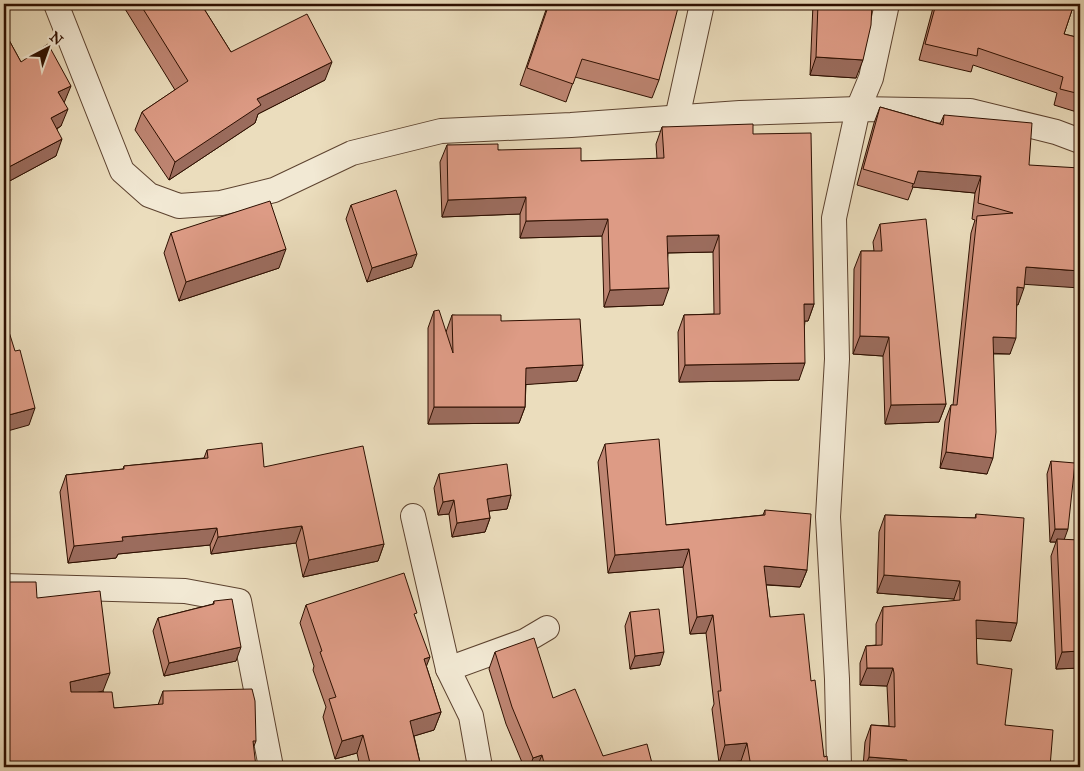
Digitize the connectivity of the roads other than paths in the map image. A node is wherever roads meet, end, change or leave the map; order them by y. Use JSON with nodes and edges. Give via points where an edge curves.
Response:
{"nodes":[{"id":1,"x":56,"y":4,"type":"edge"},
{"id":2,"x":702,"y":4,"type":"edge"},
{"id":3,"x":887,"y":4,"type":"edge"},
{"id":4,"x":858,"y":109,"type":"junction"},
{"id":5,"x":677,"y":118,"type":"junction"},
{"id":6,"x":1080,"y":141,"type":"edge"},
{"id":7,"x":413,"y":516,"type":"dead end"},
{"id":8,"x":4,"y":586,"type":"edge"},
{"id":9,"x":546,"y":628,"type":"dead end"},
{"id":10,"x":448,"y":669,"type":"junction"},
{"id":11,"x":271,"y":767,"type":"edge"},
{"id":12,"x":480,"y":767,"type":"edge"},
{"id":13,"x":839,"y":767,"type":"edge"}],
"edges":[{"from":1,"to":5,"type":"street","via":[[122,171],[149,195],[179,206],[221,203],[274,190],[352,153],[441,131]]},
{"from":2,"to":5,"type":"street"},
{"from":3,"to":4,"type":"street","via":[[871,78]]},
{"from":4,"to":5,"type":"street"},
{"from":4,"to":6,"type":"street","via":[[970,111]]},
{"from":4,"to":13,"type":"street","via":[[834,218],[837,359],[828,517]]},
{"from":7,"to":10,"type":"street"},
{"from":8,"to":11,"type":"street","via":[[185,591],[239,601]]},
{"from":9,"to":10,"type":"street","via":[[525,640]]},
{"from":10,"to":12,"type":"street","via":[[471,716]]}]}
